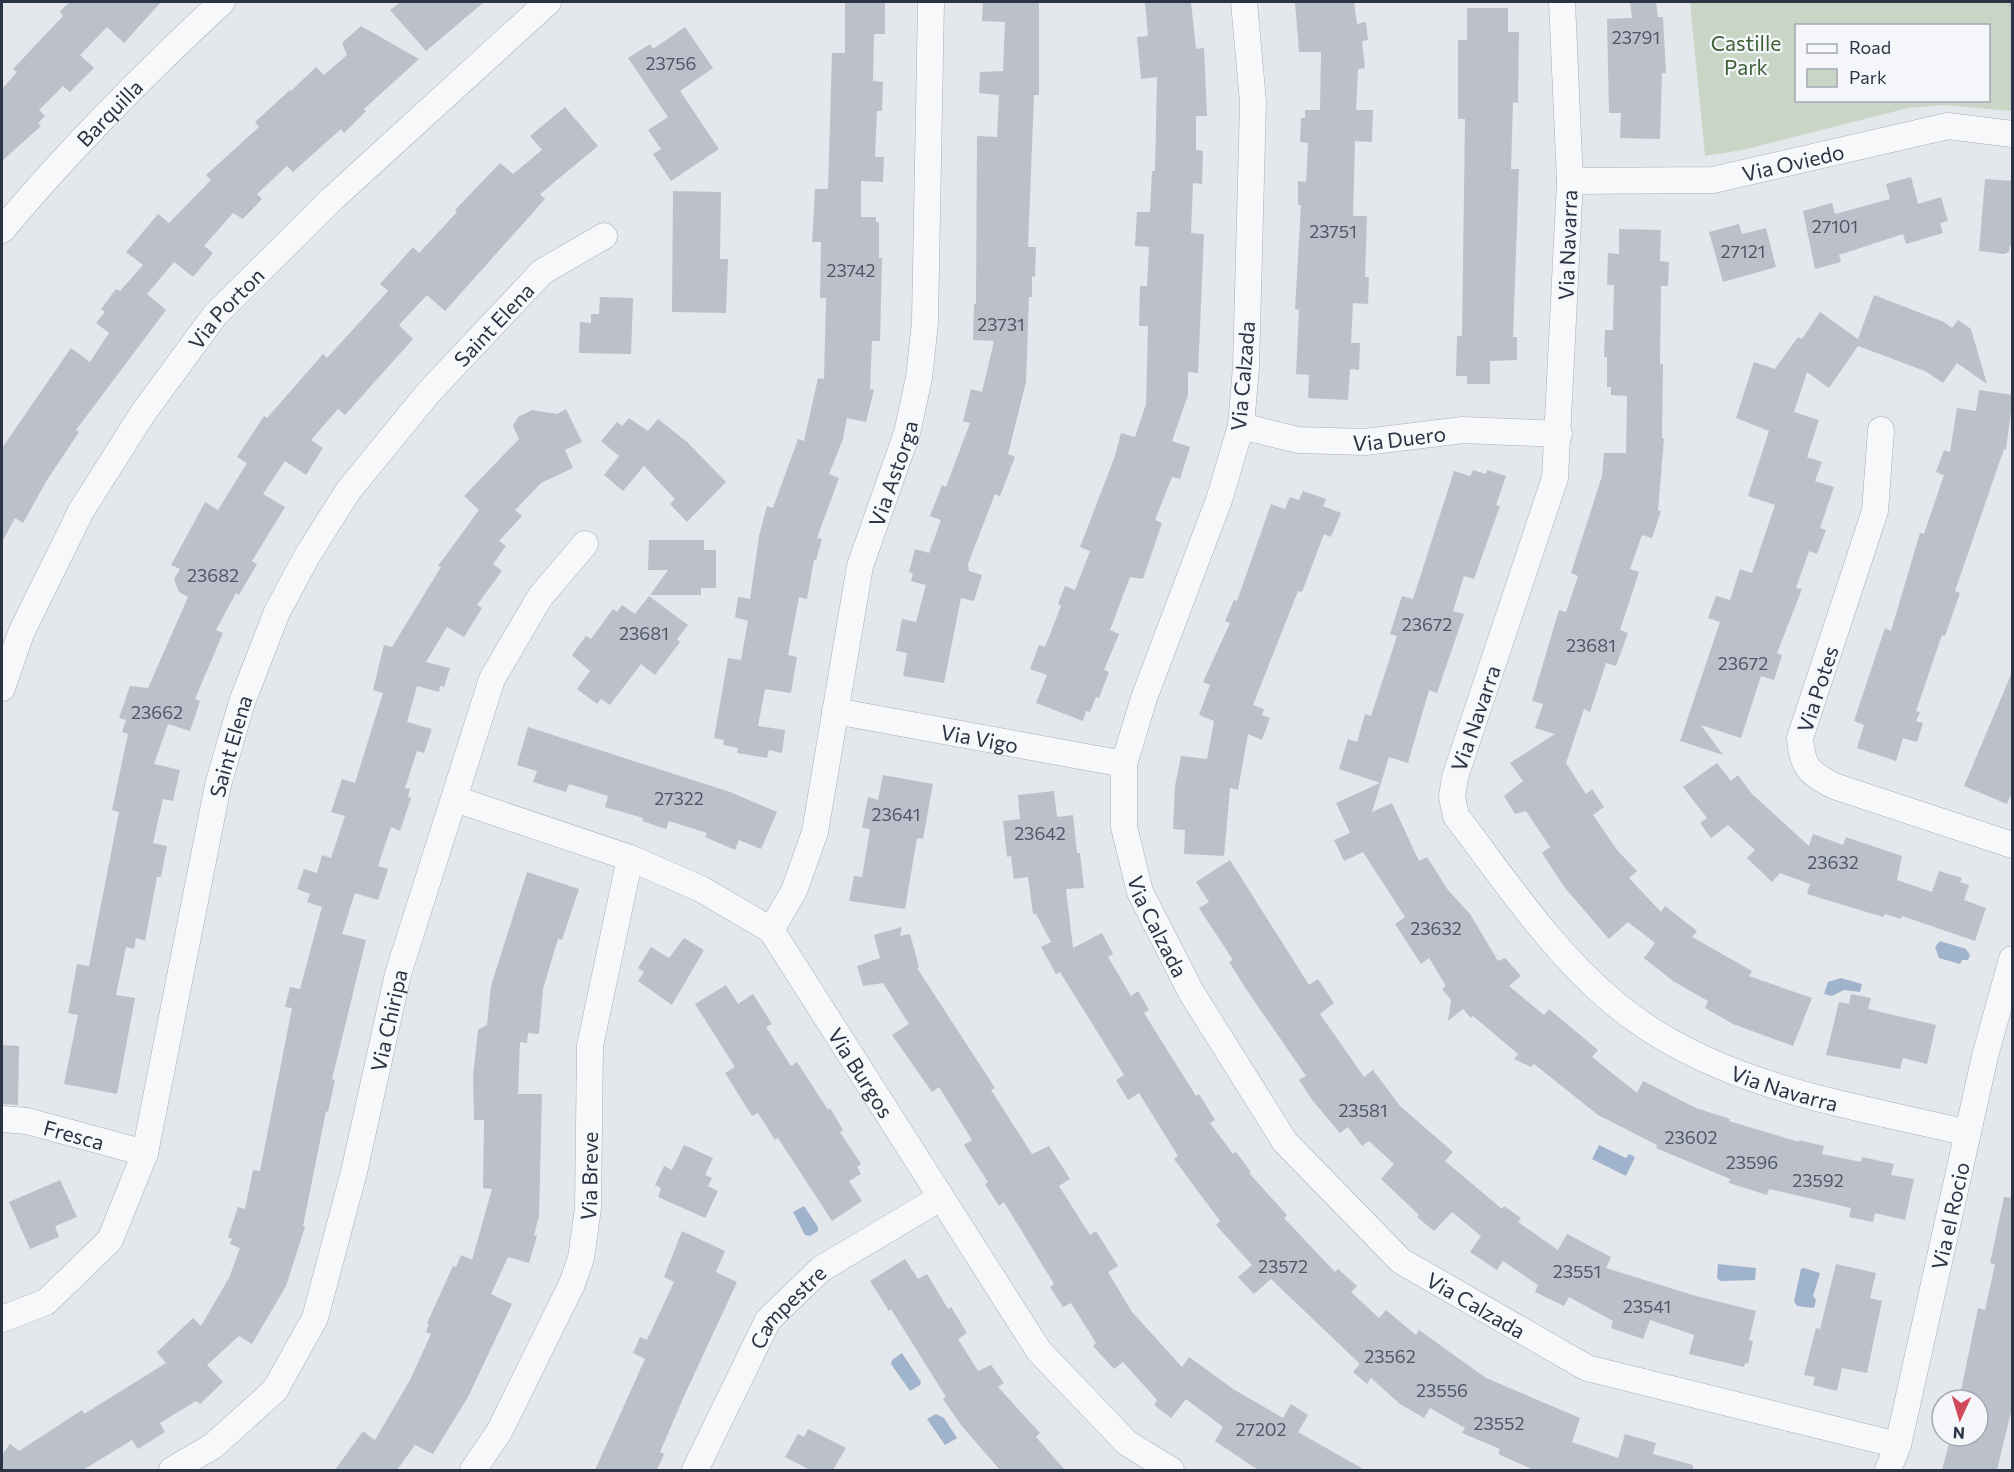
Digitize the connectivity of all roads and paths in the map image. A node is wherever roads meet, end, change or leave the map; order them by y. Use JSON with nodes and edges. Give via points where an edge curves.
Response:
{"nodes":[{"id":1,"x":222,"y":2,"type":"edge"},
{"id":2,"x":548,"y":2,"type":"edge"},
{"id":3,"x":932,"y":2,"type":"edge"},
{"id":4,"x":1244,"y":2,"type":"edge"},
{"id":5,"x":1562,"y":2,"type":"edge"},
{"id":6,"x":2013,"y":134,"type":"edge"},
{"id":7,"x":1570,"y":181,"type":"junction"},
{"id":8,"x":2,"y":230,"type":"edge"},
{"id":9,"x":604,"y":237,"type":"dead end"},
{"id":10,"x":1241,"y":426,"type":"junction"},
{"id":11,"x":1881,"y":430,"type":"dead end"},
{"id":12,"x":1559,"y":434,"type":"junction"},
{"id":13,"x":585,"y":544,"type":"dead end"},
{"id":14,"x":2,"y":688,"type":"edge"},
{"id":15,"x":835,"y":711,"type":"junction"},
{"id":16,"x":1124,"y":764,"type":"junction"},
{"id":17,"x":455,"y":799,"type":"junction"},
{"id":18,"x":2013,"y":845,"type":"edge"},
{"id":19,"x":630,"y":858,"type":"junction"},
{"id":20,"x":771,"y":930,"type":"junction"},
{"id":21,"x":2013,"y":959,"type":"edge"},
{"id":22,"x":2,"y":1119,"type":"edge"},
{"id":23,"x":1968,"y":1133,"type":"junction"},
{"id":24,"x":146,"y":1153,"type":"junction"},
{"id":25,"x":940,"y":1198,"type":"junction"},
{"id":26,"x":2,"y":1319,"type":"edge"},
{"id":27,"x":1898,"y":1445,"type":"junction"},
{"id":28,"x":172,"y":1470,"type":"edge"},
{"id":29,"x":473,"y":1470,"type":"edge"},
{"id":30,"x":695,"y":1470,"type":"edge"},
{"id":31,"x":1171,"y":1470,"type":"edge"},
{"id":32,"x":1888,"y":1470,"type":"edge"}],
"edges":[{"from":1,"to":8,"type":"street","name":"Barquilla","via":[[63,158]]},
{"from":2,"to":14,"type":"street","name":"Via Porton","via":[[332,199],[215,315],[143,413],[81,511],[21,633]]},
{"from":3,"to":15,"type":"street","name":"Via Astorga","via":[[925,322],[919,378],[907,433],[860,566]]},
{"from":4,"to":10,"type":"street","name":"Via Calzada","via":[[1253,102]]},
{"from":5,"to":7,"type":"street","name":"Via Navarra"},
{"from":6,"to":7,"type":"street","name":"Via Oviedo","via":[[1948,126],[1713,180]]},
{"from":7,"to":12,"type":"street","name":"Via Navarra"},
{"from":9,"to":24,"type":"street","name":"Saint Elena","via":[[542,272],[429,392],[348,491],[277,612],[242,702],[218,785]]},
{"from":10,"to":12,"type":"street","name":"Via Duero","via":[[1298,440],[1365,442],[1463,430]]},
{"from":10,"to":16,"type":"street","name":"Via Calzada","via":[[1220,500],[1144,698]]},
{"from":11,"to":18,"type":"street","name":"Via Potes","via":[[1875,511],[1800,738],[1801,758],[1813,775],[1834,786]]},
{"from":12,"to":23,"type":"street","name":"Via Navarra","via":[[1551,489],[1455,777],[1452,797],[1456,816],[1557,947],[1614,1003],[1663,1037],[1770,1086]]},
{"from":13,"to":17,"type":"street","name":"Via Chiripa","via":[[540,597],[492,679]]},
{"from":15,"to":16,"type":"street","name":"Via Vigo"},
{"from":15,"to":20,"type":"street","name":"Via Astorga","via":[[815,832],[794,891]]},
{"from":16,"to":27,"type":"street","name":"Via Calzada","via":[[1124,827],[1140,892],[1191,992],[1285,1142],[1401,1261],[1587,1368]]},
{"from":17,"to":19,"type":"street","name":"Via Burgos"},
{"from":17,"to":28,"type":"street","name":"Via Chiripa","via":[[398,974],[354,1172],[315,1318],[275,1390],[213,1446]]},
{"from":19,"to":20,"type":"street","name":"Via Burgos","via":[[701,889]]},
{"from":19,"to":29,"type":"street","name":"Via Breve","via":[[590,1046],[588,1208],[581,1258],[572,1284],[498,1432]]},
{"from":20,"to":25,"type":"street","name":"Via Burgos"},
{"from":21,"to":23,"type":"street","name":"Via el Rocio"},
{"from":22,"to":24,"type":"street","name":"Fresca","via":[[27,1121]]},
{"from":23,"to":27,"type":"street","name":"Via el Rocio"},
{"from":24,"to":26,"type":"street","name":"Saint Elena","via":[[110,1240],[46,1302]]},
{"from":25,"to":30,"type":"street","name":"Campestre","via":[[821,1269],[768,1320]]},
{"from":25,"to":31,"type":"street","name":"Via Burgos","via":[[1039,1351],[1126,1443]]},
{"from":27,"to":32,"type":"street","name":"Via el Rocio"}]}
